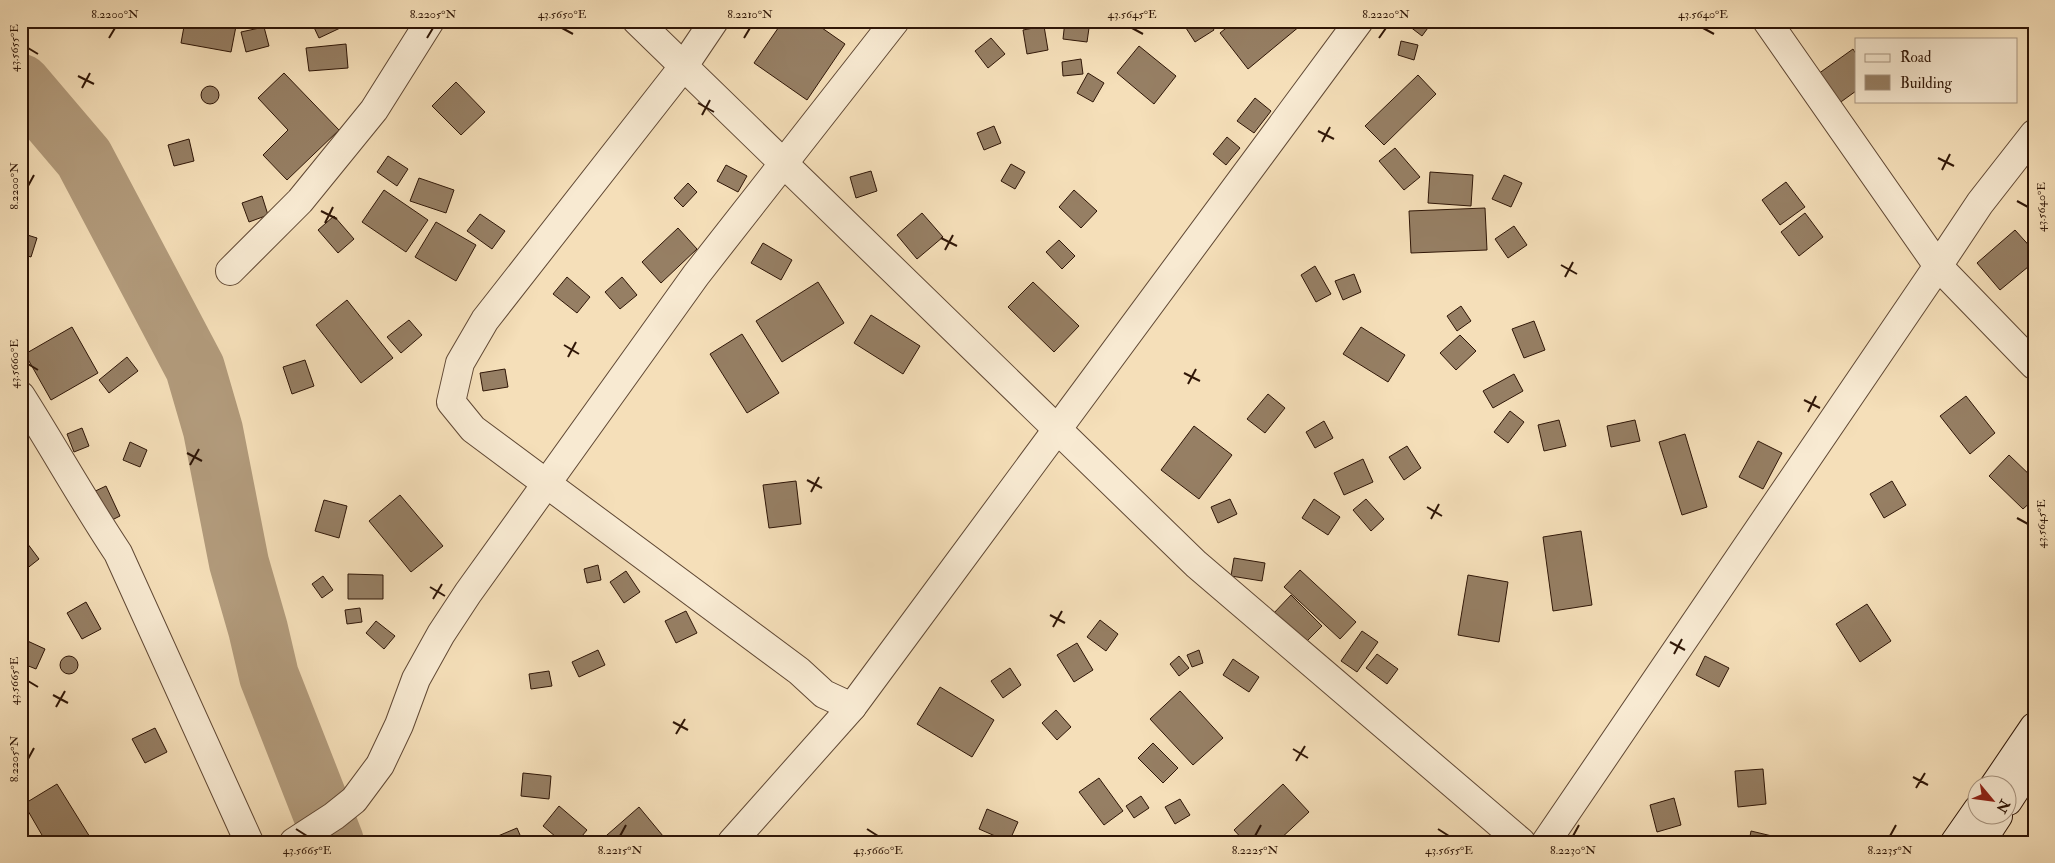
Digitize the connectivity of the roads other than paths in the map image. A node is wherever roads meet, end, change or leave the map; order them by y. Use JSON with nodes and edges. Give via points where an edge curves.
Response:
{"nodes":[{"id":1,"x":430,"y":21,"type":"edge"},
{"id":2,"x":637,"y":21,"type":"edge"},
{"id":3,"x":714,"y":21,"type":"edge"},
{"id":4,"x":895,"y":21,"type":"edge"},
{"id":5,"x":1359,"y":21,"type":"edge"},
{"id":6,"x":1768,"y":21,"type":"edge"},
{"id":7,"x":683,"y":67,"type":"junction"},
{"id":8,"x":2034,"y":134,"type":"edge"},
{"id":9,"x":783,"y":164,"type":"junction"},
{"id":10,"x":1938,"y":266,"type":"junction"},
{"id":11,"x":230,"y":271,"type":"dead end"},
{"id":12,"x":2034,"y":365,"type":"edge"},
{"id":13,"x":21,"y":396,"type":"edge"},
{"id":14,"x":1057,"y":429,"type":"junction"},
{"id":15,"x":546,"y":484,"type":"junction"},
{"id":16,"x":852,"y":707,"type":"junction"},
{"id":17,"x":2034,"y":727,"type":"edge"},
{"id":18,"x":2034,"y":761,"type":"edge"},
{"id":19,"x":2001,"y":776,"type":"edge"},
{"id":20,"x":2018,"y":786,"type":"edge"},
{"id":21,"x":1968,"y":823,"type":"edge"},
{"id":22,"x":1991,"y":826,"type":"edge"},
{"id":23,"x":249,"y":842,"type":"edge"},
{"id":24,"x":294,"y":842,"type":"edge"},
{"id":25,"x":732,"y":842,"type":"edge"},
{"id":26,"x":1521,"y":842,"type":"edge"},
{"id":27,"x":1546,"y":842,"type":"edge"},
{"id":28,"x":1955,"y":842,"type":"edge"},
{"id":29,"x":1981,"y":842,"type":"edge"}],
"edges":[{"from":1,"to":11,"type":"street","via":[[374,110],[300,201]]},
{"from":2,"to":7,"type":"street"},
{"from":3,"to":7,"type":"street"},
{"from":4,"to":9,"type":"street"},
{"from":5,"to":14,"type":"street"},
{"from":6,"to":10,"type":"street"},
{"from":7,"to":9,"type":"street"},
{"from":7,"to":15,"type":"street","via":[[485,320],[460,363],[451,402],[473,430]]},
{"from":8,"to":10,"type":"street","via":[[1980,202]]},
{"from":9,"to":14,"type":"street"},
{"from":9,"to":15,"type":"street","via":[[696,275]]},
{"from":10,"to":12,"type":"street"},
{"from":10,"to":27,"type":"street"},
{"from":13,"to":23,"type":"street","via":[[118,554]]},
{"from":14,"to":16,"type":"street"},
{"from":14,"to":26,"type":"street","via":[[1196,564]]},
{"from":15,"to":16,"type":"street","via":[[799,671],[824,694]]},
{"from":15,"to":24,"type":"street","via":[[441,634],[416,679],[380,765],[354,800]]},
{"from":16,"to":25,"type":"street"},
{"from":17,"to":19,"type":"street"},
{"from":18,"to":20,"type":"street"},
{"from":21,"to":28,"type":"street"},
{"from":22,"to":29,"type":"street"}]}
